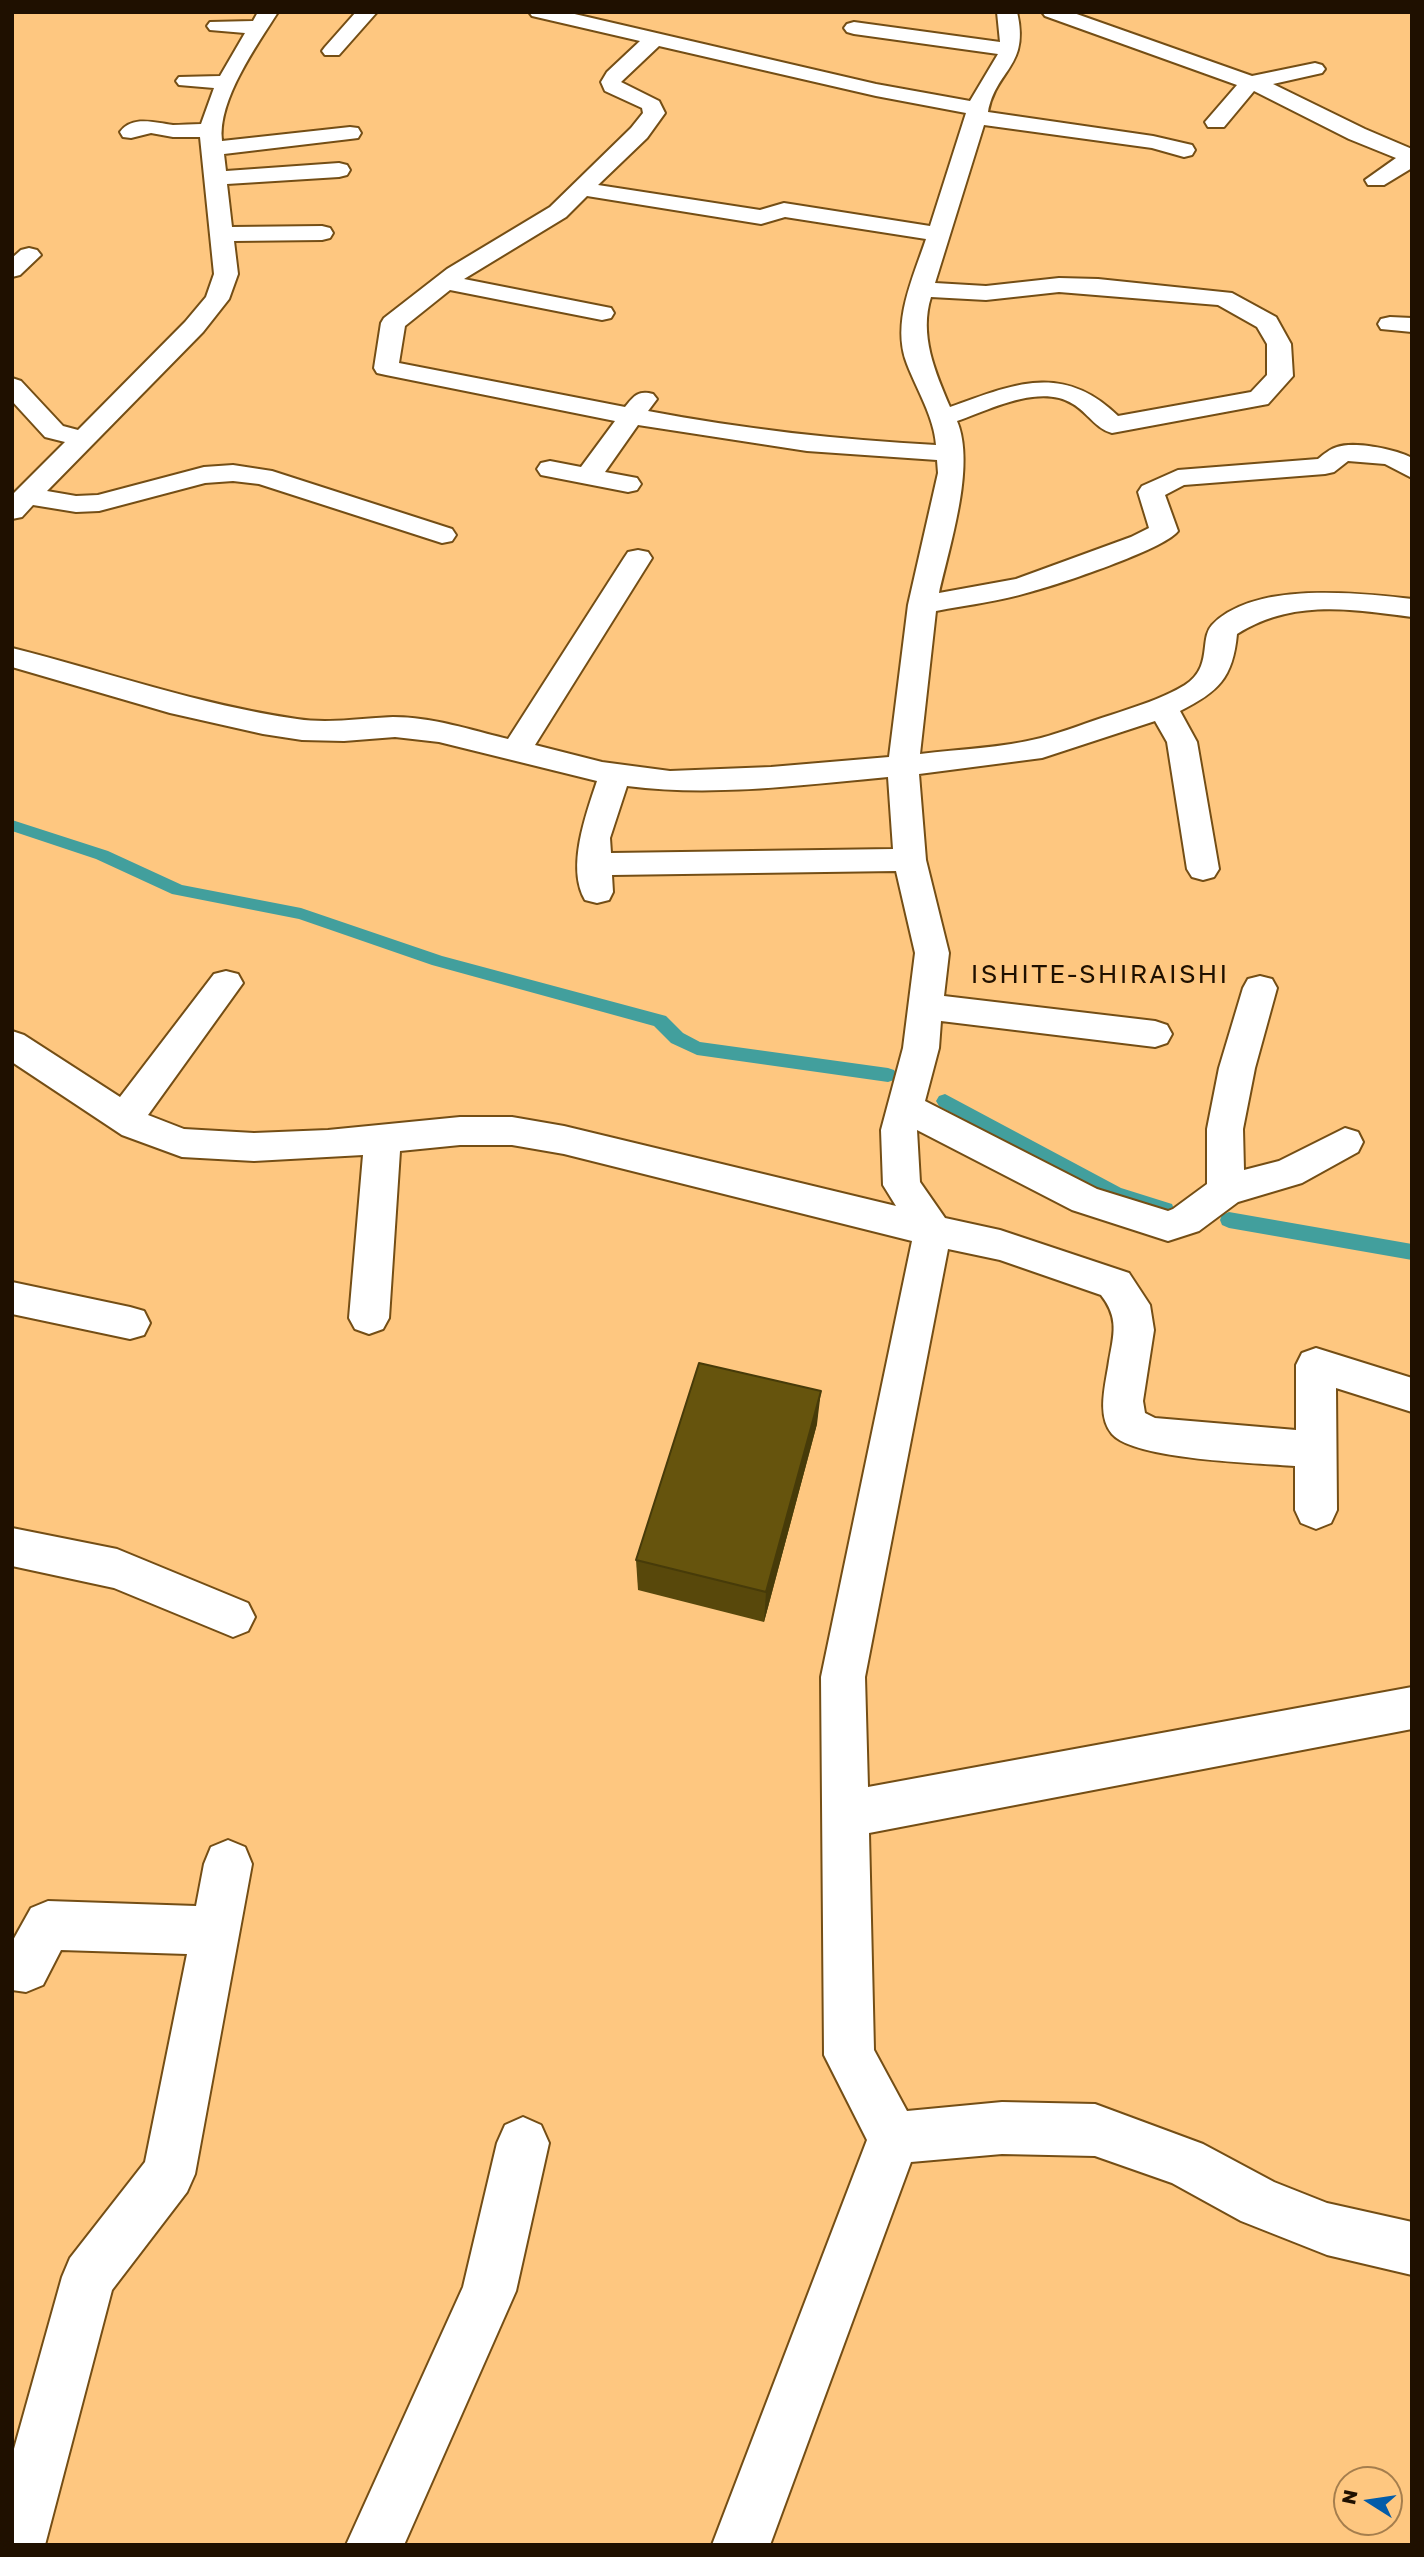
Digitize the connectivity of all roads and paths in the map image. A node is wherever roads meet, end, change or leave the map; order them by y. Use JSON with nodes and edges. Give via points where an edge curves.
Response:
{"nodes":[{"id":1,"x":367,"y":12,"type":"edge"},
{"id":2,"x":539,"y":12,"type":"edge"},
{"id":3,"x":1007,"y":12,"type":"edge"},
{"id":4,"x":1052,"y":12,"type":"edge"},
{"id":5,"x":263,"y":20,"type":"edge"},
{"id":6,"x":217,"y":26,"type":"dead end"},
{"id":7,"x":854,"y":28,"type":"dead end"},
{"id":8,"x":656,"y":38,"type":"junction"},
{"id":9,"x":1008,"y":49,"type":"junction"},
{"id":10,"x":332,"y":51,"type":"dead end"},
{"id":11,"x":1315,"y":69,"type":"dead end"},
{"id":12,"x":186,"y":81,"type":"dead end"},
{"id":13,"x":228,"y":82,"type":"junction"},
{"id":14,"x":1250,"y":83,"type":"junction"},
{"id":15,"x":976,"y":113,"type":"junction"},
{"id":16,"x":1216,"y":122,"type":"dead end"},
{"id":17,"x":131,"y":132,"type":"dead end"},
{"id":18,"x":349,"y":133,"type":"dead end"},
{"id":19,"x":211,"y":139,"type":"junction"},
{"id":20,"x":1184,"y":150,"type":"dead end"},
{"id":21,"x":1412,"y":157,"type":"edge"},
{"id":22,"x":339,"y":170,"type":"dead end"},
{"id":23,"x":216,"y":177,"type":"junction"},
{"id":24,"x":1376,"y":180,"type":"dead end"},
{"id":25,"x":582,"y":189,"type":"junction"},
{"id":26,"x":322,"y":233,"type":"dead end"},
{"id":27,"x":221,"y":234,"type":"junction"},
{"id":28,"x":937,"y":234,"type":"junction"},
{"id":29,"x":445,"y":282,"type":"junction"},
{"id":30,"x":921,"y":289,"type":"junction"},
{"id":31,"x":618,"y":293,"type":"dead end"},
{"id":32,"x":602,"y":313,"type":"junction"},
{"id":33,"x":585,"y":333,"type":"dead end"},
{"id":34,"x":12,"y":386,"type":"edge"},
{"id":35,"x":648,"y":393,"type":"dead end"},
{"id":36,"x":631,"y":416,"type":"junction"},
{"id":37,"x":942,"y":418,"type":"junction"},
{"id":38,"x":85,"y":439,"type":"junction"},
{"id":39,"x":949,"y":453,"type":"junction"},
{"id":40,"x":550,"y":469,"type":"dead end"},
{"id":41,"x":1412,"y":470,"type":"edge"},
{"id":42,"x":588,"y":476,"type":"junction"},
{"id":43,"x":628,"y":484,"type":"dead end"},
{"id":44,"x":19,"y":503,"type":"edge"},
{"id":45,"x":442,"y":535,"type":"dead end"},
{"id":46,"x":638,"y":558,"type":"dead end"},
{"id":47,"x":922,"y":606,"type":"junction"},
{"id":48,"x":1412,"y":608,"type":"edge"},
{"id":49,"x":12,"y":657,"type":"edge"},
{"id":50,"x":1163,"y":708,"type":"junction"},
{"id":51,"x":516,"y":751,"type":"junction"},
{"id":52,"x":903,"y":766,"type":"junction"},
{"id":53,"x":615,"y":774,"type":"junction"},
{"id":54,"x":910,"y":860,"type":"junction"},
{"id":55,"x":1203,"y":869,"type":"dead end"},
{"id":56,"x":226,"y":984,"type":"dead end"},
{"id":57,"x":1260,"y":988,"type":"dead end"},
{"id":58,"x":926,"y":1007,"type":"junction"},
{"id":59,"x":1155,"y":1034,"type":"dead end"},
{"id":60,"x":12,"y":1044,"type":"edge"},
{"id":61,"x":904,"y":1107,"type":"junction"},
{"id":62,"x":124,"y":1118,"type":"junction"},
{"id":63,"x":383,"y":1139,"type":"junction"},
{"id":64,"x":1345,"y":1142,"type":"dead end"},
{"id":65,"x":1208,"y":1203,"type":"junction"},
{"id":66,"x":933,"y":1231,"type":"junction"},
{"id":67,"x":12,"y":1298,"type":"edge"},
{"id":68,"x":369,"y":1318,"type":"dead end"},
{"id":69,"x":130,"y":1323,"type":"dead end"},
{"id":70,"x":1412,"y":1395,"type":"edge"},
{"id":71,"x":1315,"y":1450,"type":"junction"},
{"id":72,"x":1316,"y":1510,"type":"dead end"},
{"id":73,"x":12,"y":1547,"type":"edge"},
{"id":74,"x":233,"y":1617,"type":"dead end"},
{"id":75,"x":1412,"y":1708,"type":"edge"},
{"id":76,"x":846,"y":1814,"type":"junction"},
{"id":77,"x":228,"y":1864,"type":"dead end"},
{"id":78,"x":216,"y":1931,"type":"junction"},
{"id":79,"x":12,"y":1966,"type":"edge"},
{"id":80,"x":894,"y":2138,"type":"junction"},
{"id":81,"x":523,"y":2144,"type":"dead end"},
{"id":82,"x":1412,"y":2249,"type":"edge"},
{"id":83,"x":16,"y":2545,"type":"edge"},
{"id":84,"x":375,"y":2545,"type":"edge"},
{"id":85,"x":741,"y":2545,"type":"edge"}],
"edges":[{"from":1,"to":10,"type":"street"},
{"from":2,"to":8,"type":"street"},
{"from":3,"to":9,"type":"street","via":[[1012,27]]},
{"from":4,"to":14,"type":"street"},
{"from":5,"to":6,"type":"street"},
{"from":5,"to":13,"type":"street"},
{"from":7,"to":9,"type":"street"},
{"from":8,"to":15,"type":"street"},
{"from":8,"to":25,"type":"street","via":[[611,82],[612,87],[652,105],[654,113]]},
{"from":9,"to":15,"type":"street","via":[[1003,68]]},
{"from":11,"to":14,"type":"street"},
{"from":12,"to":13,"type":"street"},
{"from":13,"to":19,"type":"street","via":[[214,110]]},
{"from":14,"to":16,"type":"street"},
{"from":14,"to":21,"type":"street"},
{"from":15,"to":20,"type":"street"},
{"from":15,"to":28,"type":"street"},
{"from":17,"to":19,"type":"street","via":[[150,126]]},
{"from":18,"to":19,"type":"street"},
{"from":19,"to":23,"type":"street"},
{"from":21,"to":24,"type":"street"},
{"from":22,"to":23,"type":"street"},
{"from":23,"to":27,"type":"street"},
{"from":25,"to":28,"type":"street","via":[[761,217],[785,210]]},
{"from":25,"to":29,"type":"street","via":[[558,212]]},
{"from":26,"to":27,"type":"street"},
{"from":27,"to":38,"type":"street","via":[[226,274],[217,299]]},
{"from":28,"to":30,"type":"street"},
{"from":29,"to":32,"type":"street"},
{"from":29,"to":36,"type":"street","via":[[393,323],[386,368]]},
{"from":30,"to":37,"type":"street","via":[[914,312],[918,360]]},
{"from":30,"to":37,"type":"street","via":[[986,293],[1098,286],[1224,298],[1267,322],[1279,344],[1280,376],[1259,400],[1112,425],[1086,400],[1047,388]]},
{"from":31,"to":32,"type":"street"},
{"from":32,"to":33,"type":"street"},
{"from":34,"to":38,"type":"street","via":[[54,432]]},
{"from":35,"to":36,"type":"street"},
{"from":36,"to":39,"type":"street","via":[[865,448]]},
{"from":36,"to":42,"type":"street"},
{"from":37,"to":39,"type":"street"},
{"from":38,"to":44,"type":"street"},
{"from":39,"to":47,"type":"street","via":[[942,520]]},
{"from":40,"to":42,"type":"street"},
{"from":41,"to":47,"type":"street","via":[[1391,457],[1343,453],[1325,466],[1178,478],[1151,492],[1164,531],[1141,543],[1022,586]]},
{"from":42,"to":43,"type":"street"},
{"from":44,"to":45,"type":"street","via":[[99,503],[204,475],[233,473],[263,477]]},
{"from":46,"to":51,"type":"street"},
{"from":47,"to":52,"type":"street"},
{"from":48,"to":50,"type":"street","via":[[1329,599],[1283,603],[1243,615],[1223,630],[1215,671],[1198,690]]},
{"from":49,"to":51,"type":"street","via":[[181,706],[263,724],[344,731],[396,727],[439,732]]},
{"from":50,"to":52,"type":"street","via":[[1042,748]]},
{"from":50,"to":55,"type":"street","via":[[1182,742]]},
{"from":51,"to":53,"type":"street"},
{"from":52,"to":53,"type":"street","via":[[670,781]]},
{"from":52,"to":54,"type":"street"},
{"from":53,"to":54,"type":"street","via":[[594,838],[596,878]]},
{"from":54,"to":58,"type":"street","via":[[932,953]]},
{"from":56,"to":62,"type":"street"},
{"from":57,"to":65,"type":"street","via":[[1237,1068]]},
{"from":58,"to":59,"type":"street"},
{"from":58,"to":61,"type":"street","via":[[921,1048]]},
{"from":60,"to":62,"type":"street"},
{"from":61,"to":65,"type":"street","via":[[1085,1200],[1168,1226]]},
{"from":61,"to":66,"type":"street","via":[[899,1130],[902,1185]]},
{"from":62,"to":63,"type":"street","via":[[182,1143],[254,1147]]},
{"from":63,"to":66,"type":"street","via":[[460,1131],[551,1137]]},
{"from":63,"to":68,"type":"street"},
{"from":64,"to":65,"type":"street","via":[[1289,1173]]},
{"from":66,"to":71,"type":"street","via":[[1000,1245],[1115,1284],[1130,1305],[1134,1330],[1124,1401],[1127,1423],[1149,1435]]},
{"from":66,"to":76,"type":"street","via":[[844,1677]]},
{"from":67,"to":69,"type":"street"},
{"from":70,"to":71,"type":"street","via":[[1316,1365]]},
{"from":71,"to":72,"type":"street"},
{"from":73,"to":74,"type":"street","via":[[117,1569]]},
{"from":75,"to":76,"type":"street"},
{"from":76,"to":80,"type":"street","via":[[849,2054]]},
{"from":77,"to":78,"type":"street"},
{"from":78,"to":79,"type":"street","via":[[48,1925],[26,1969]]},
{"from":78,"to":83,"type":"street","via":[[169,2174],[89,2277]]},
{"from":80,"to":82,"type":"street","via":[[1002,2128],[1095,2130],[1185,2162],[1259,2203],[1316,2225]]},
{"from":80,"to":85,"type":"street"},
{"from":81,"to":84,"type":"street","via":[[489,2291]]}]}
